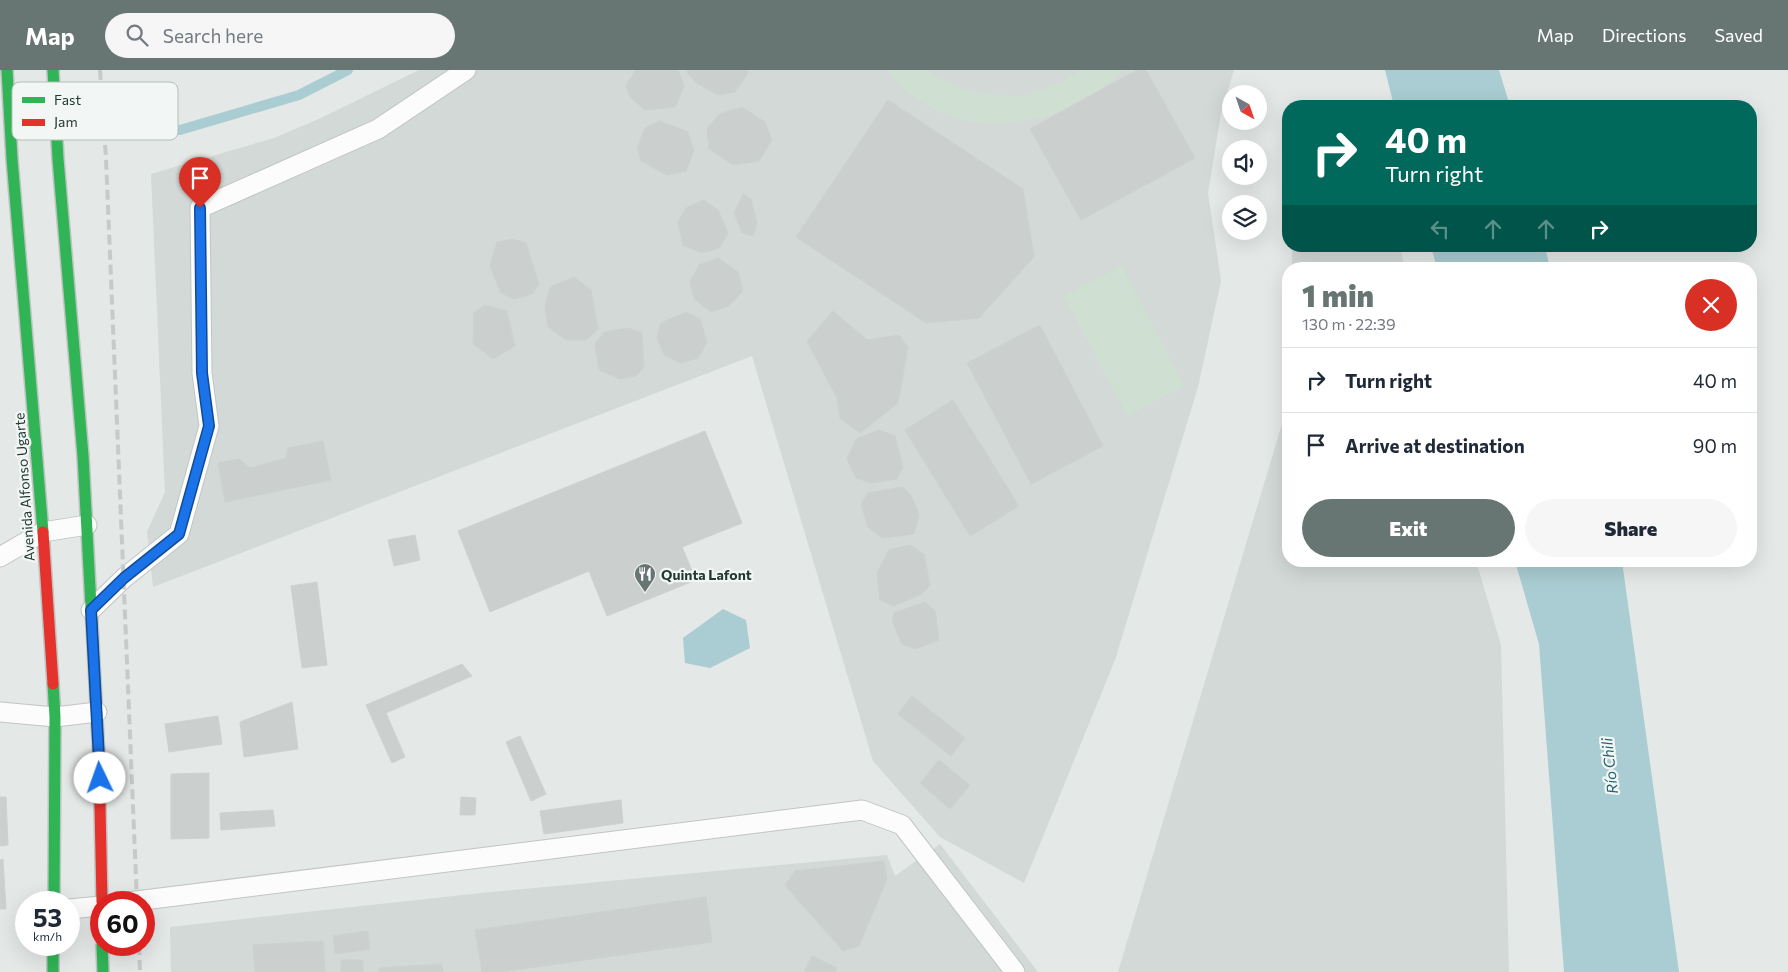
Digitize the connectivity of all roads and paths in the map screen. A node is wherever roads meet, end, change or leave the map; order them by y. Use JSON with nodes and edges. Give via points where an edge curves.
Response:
{"nodes":[{"id":1,"x":7,"y":70,"type":"edge"},
{"id":2,"x":466,"y":70,"type":"edge"},
{"id":3,"x":57,"y":140,"type":"edge"},
{"id":4,"x":87,"y":525,"type":"junction"},
{"id":5,"x":43,"y":532,"type":"junction"},
{"id":6,"x":0,"y":557,"type":"edge"},
{"id":7,"x":91,"y":610,"type":"junction"},
{"id":8,"x":0,"y":712,"type":"edge"},
{"id":9,"x":97,"y":712,"type":"junction"},
{"id":10,"x":55,"y":717,"type":"junction"},
{"id":11,"x":54,"y":891,"type":"edge"},
{"id":12,"x":102,"y":891,"type":"edge"},
{"id":13,"x":155,"y":899,"type":"edge"},
{"id":14,"x":53,"y":956,"type":"edge"},
{"id":15,"x":102,"y":956,"type":"edge"},
{"id":16,"x":53,"y":972,"type":"edge"},
{"id":17,"x":103,"y":972,"type":"edge"},
{"id":18,"x":1015,"y":972,"type":"edge"}],
"edges":[{"from":1,"to":5,"type":"main road","name":"Avenida Alfonso Ugarte"},
{"from":2,"to":7,"type":"lane","via":[[378,128],[200,208],[202,373],[209,426],[179,534],[124,578]]},
{"from":3,"to":4,"type":"main road"},
{"from":4,"to":5,"type":"lane"},
{"from":4,"to":7,"type":"main road"},
{"from":5,"to":6,"type":"lane"},
{"from":5,"to":10,"type":"main road","name":"Avenida Alfonso Ugarte"},
{"from":7,"to":9,"type":"main road"},
{"from":8,"to":10,"type":"lane"},
{"from":9,"to":10,"type":"lane"},
{"from":9,"to":12,"type":"main road"},
{"from":10,"to":11,"type":"main road","name":"Avenida Alfonso Ugarte"},
{"from":13,"to":18,"type":"lane","via":[[862,810],[902,825]]},
{"from":14,"to":16,"type":"main road"},
{"from":15,"to":17,"type":"main road"}]}
